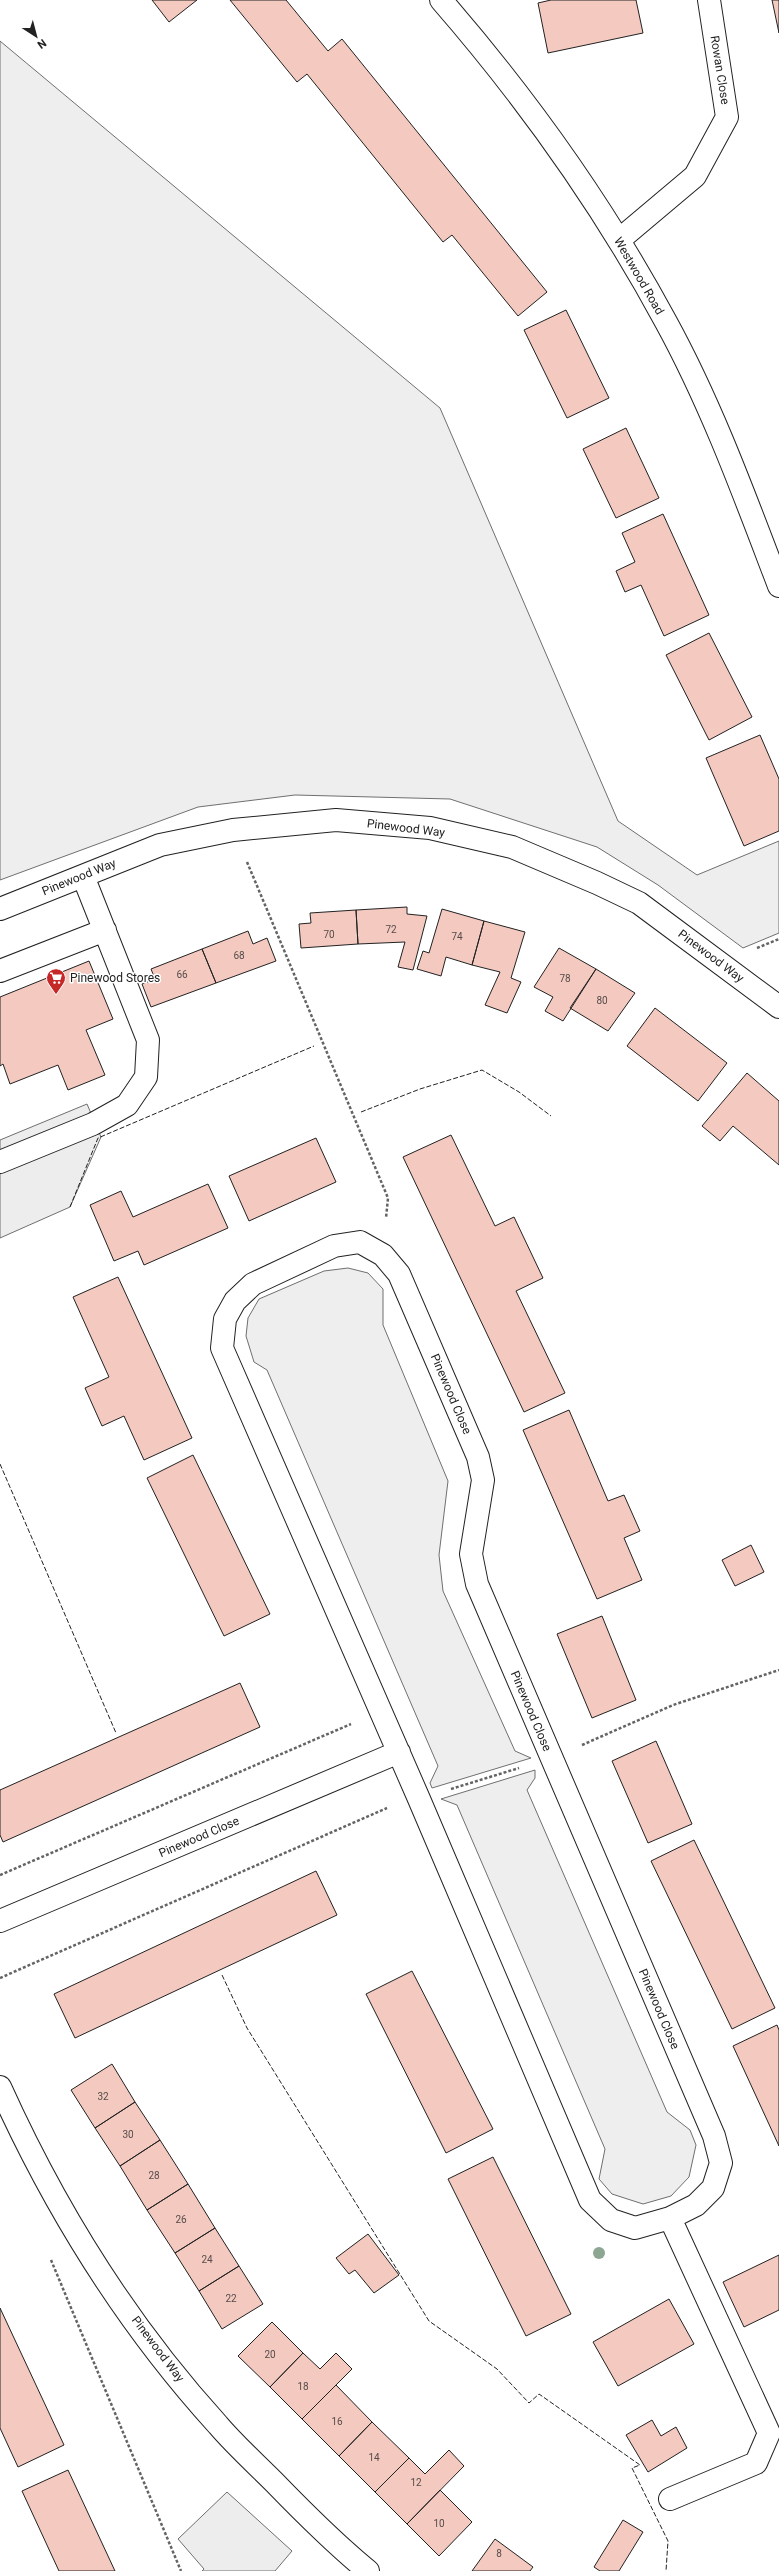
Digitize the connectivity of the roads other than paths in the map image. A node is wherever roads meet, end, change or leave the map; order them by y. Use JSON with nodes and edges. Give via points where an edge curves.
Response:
{"nodes":[{"id":1,"x":441,"y":0,"type":"edge"},
{"id":2,"x":709,"y":0,"type":"edge"},
{"id":3,"x":619,"y":240,"type":"junction"},
{"id":4,"x":779,"y":586,"type":"edge"},
{"id":5,"x":83,"y":876,"type":"junction"},
{"id":6,"x":0,"y":909,"type":"edge"},
{"id":7,"x":105,"y":930,"type":"junction"},
{"id":8,"x":0,"y":971,"type":"edge"},
{"id":9,"x":779,"y":1007,"type":"edge"},
{"id":10,"x":0,"y":1162,"type":"edge"},
{"id":11,"x":398,"y":1752,"type":"junction"},
{"id":12,"x":0,"y":1921,"type":"edge"},
{"id":13,"x":0,"y":2087,"type":"edge"},
{"id":14,"x":670,"y":2218,"type":"junction"},
{"id":15,"x":670,"y":2499,"type":"dead end"},
{"id":16,"x":346,"y":2564,"type":"edge"},
{"id":17,"x":368,"y":2571,"type":"edge"}],
"edges":[{"from":1,"to":3,"type":"street","name":"Westwood Road","via":[[486,53],[529,110]]},
{"from":2,"to":3,"type":"street","name":"Rowan Close","via":[[728,117],[695,176]]},
{"from":3,"to":4,"type":"street","name":"Westwood Road","via":[[667,323],[701,394]]},
{"from":5,"to":6,"type":"street","name":"Pinewood Way"},
{"from":5,"to":7,"type":"street"},
{"from":5,"to":9,"type":"street","name":"Pinewood Way","via":[[160,845],[234,830],[336,820],[430,828],[512,847],[639,903]]},
{"from":7,"to":8,"type":"street"},
{"from":7,"to":10,"type":"street","via":[[148,1040],[146,1077],[128,1105],[93,1124]]},
{"from":11,"to":12,"type":"street","name":"Pinewood Close"},
{"from":11,"to":14,"type":"street","name":"Pinewood Close","via":[[590,2200],[611,2220],[635,2228]]},
{"from":11,"to":14,"type":"street","name":"Pinewood Close","via":[[222,1348],[226,1319],[236,1301],[253,1284],[334,1246],[360,1242],[383,1255],[399,1274],[478,1457],[482,1480],[472,1554],[477,1584],[714,2136],[721,2163],[714,2188],[696,2205]]},
{"from":13,"to":16,"type":"street","name":"Pinewood Way","via":[[37,2163],[74,2229],[160,2355],[218,2425]]},
{"from":14,"to":15,"type":"street","via":[[769,2433],[756,2462]]},
{"from":16,"to":17,"type":"street","name":"Pinewood Way"}]}
